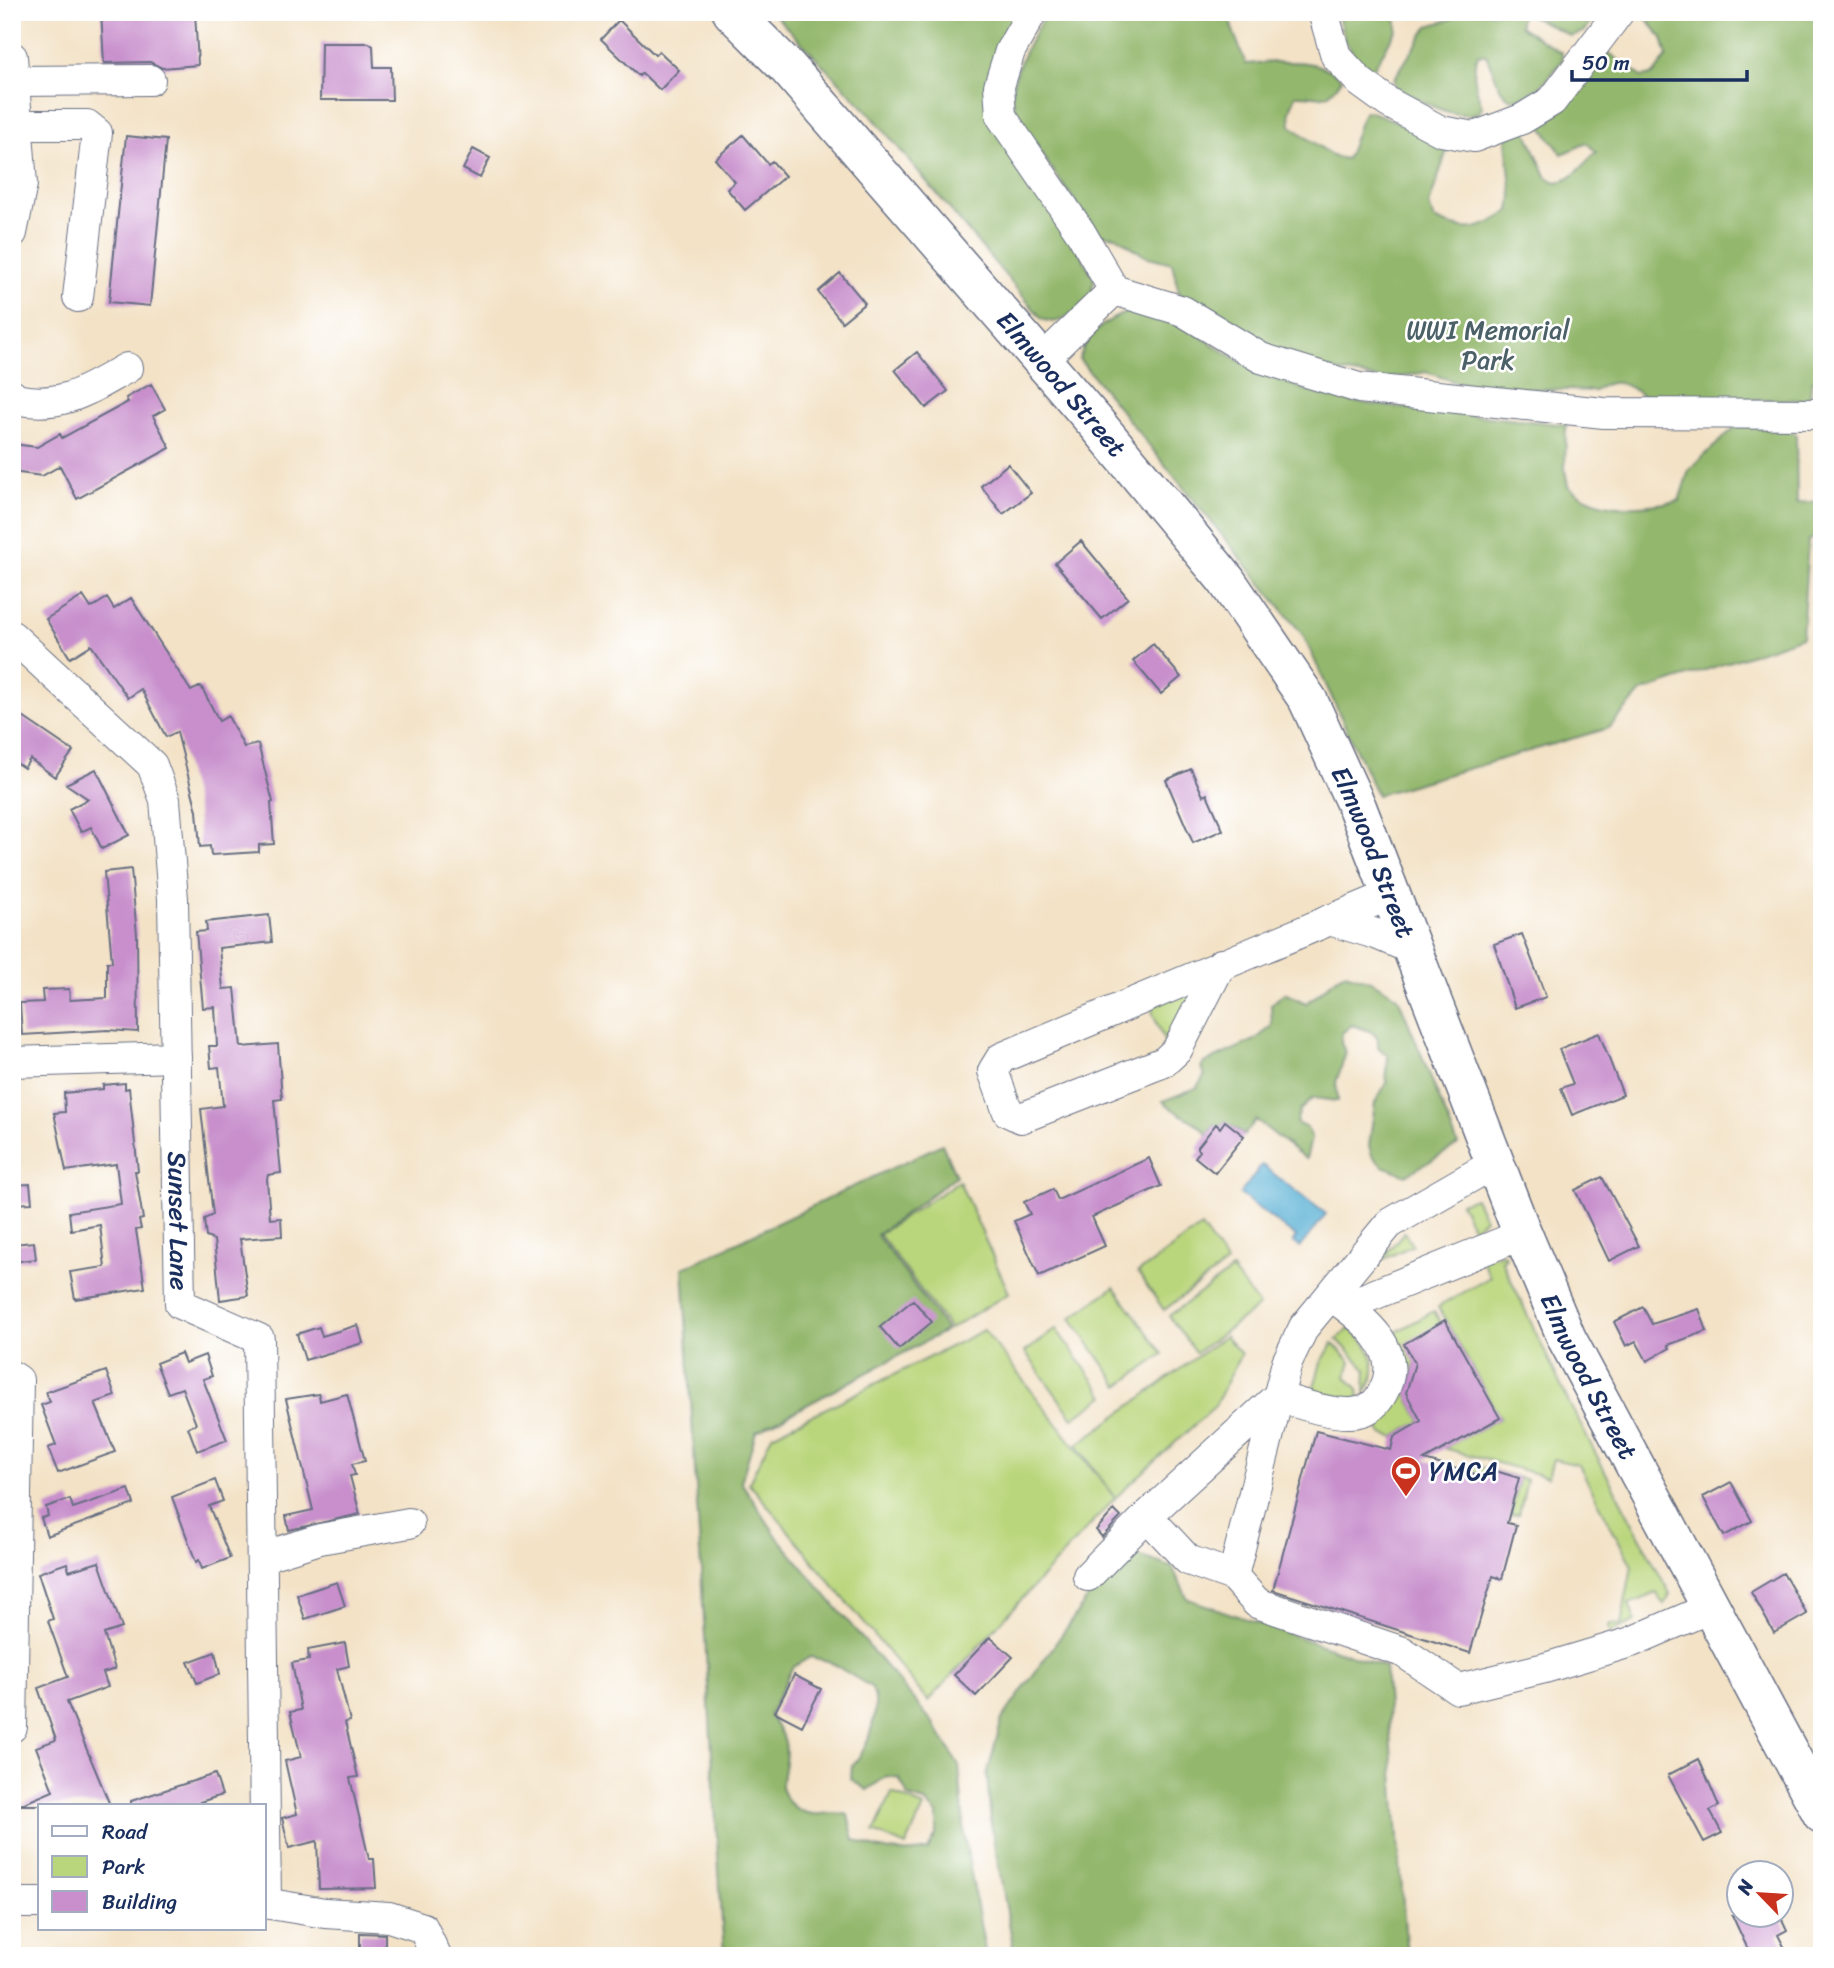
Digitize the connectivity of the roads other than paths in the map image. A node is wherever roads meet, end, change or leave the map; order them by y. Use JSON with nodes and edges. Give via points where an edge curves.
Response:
{"nodes":[{"id":1,"x":732,"y":12,"type":"edge"},
{"id":2,"x":1032,"y":12,"type":"edge"},
{"id":3,"x":1322,"y":12,"type":"edge"},
{"id":4,"x":1619,"y":12,"type":"edge"},
{"id":5,"x":13,"y":69,"type":"edge"},
{"id":6,"x":150,"y":80,"type":"dead end"},
{"id":7,"x":18,"y":125,"type":"junction"},
{"id":8,"x":12,"y":233,"type":"edge"},
{"id":9,"x":1114,"y":290,"type":"junction"},
{"id":10,"x":78,"y":297,"type":"dead end"},
{"id":11,"x":1041,"y":361,"type":"junction"},
{"id":12,"x":127,"y":368,"type":"dead end"},
{"id":13,"x":13,"y":398,"type":"edge"},
{"id":14,"x":1822,"y":414,"type":"edge"},
{"id":15,"x":12,"y":636,"type":"edge"},
{"id":16,"x":1392,"y":894,"type":"junction"},
{"id":17,"x":1329,"y":920,"type":"junction"},
{"id":18,"x":1414,"y":950,"type":"junction"},
{"id":19,"x":1221,"y":964,"type":"junction"},
{"id":20,"x":176,"y":1057,"type":"junction"},
{"id":21,"x":12,"y":1062,"type":"edge"},
{"id":22,"x":1495,"y":1164,"type":"junction"},
{"id":23,"x":1523,"y":1234,"type":"junction"},
{"id":24,"x":1339,"y":1301,"type":"junction"},
{"id":25,"x":12,"y":1376,"type":"edge"},
{"id":26,"x":1277,"y":1397,"type":"junction"},
{"id":27,"x":1147,"y":1516,"type":"junction"},
{"id":28,"x":409,"y":1523,"type":"dead end"},
{"id":29,"x":262,"y":1557,"type":"junction"},
{"id":30,"x":1088,"y":1576,"type":"dead end"},
{"id":31,"x":1233,"y":1576,"type":"junction"},
{"id":32,"x":1712,"y":1607,"type":"junction"},
{"id":33,"x":12,"y":1727,"type":"edge"},
{"id":34,"x":264,"y":1804,"type":"edge"},
{"id":35,"x":1822,"y":1814,"type":"edge"},
{"id":36,"x":12,"y":1903,"type":"edge"},
{"id":37,"x":38,"y":1903,"type":"edge"},
{"id":38,"x":266,"y":1903,"type":"edge"},
{"id":39,"x":436,"y":1956,"type":"edge"}],
"edges":[{"from":1,"to":11,"type":"main road","name":"Elmwood Street","via":[[788,68]]},
{"from":2,"to":9,"type":"street","via":[[1010,51],[999,86],[1001,116]]},
{"from":3,"to":4,"type":"street","via":[[1336,56],[1360,82],[1441,131],[1474,137],[1522,119],[1552,101]]},
{"from":5,"to":6,"type":"street"},
{"from":5,"to":7,"type":"street"},
{"from":7,"to":8,"type":"street","via":[[22,184]]},
{"from":7,"to":10,"type":"street","via":[[87,125],[97,134]]},
{"from":9,"to":11,"type":"street"},
{"from":9,"to":14,"type":"street","via":[[1183,311],[1261,358],[1359,388],[1604,413]]},
{"from":11,"to":16,"type":"main road","name":"Elmwood Street","via":[[1226,580],[1308,700]]},
{"from":12,"to":13,"type":"street","via":[[70,399],[37,404]]},
{"from":15,"to":20,"type":"street","name":"Sunset Lane","via":[[152,765],[166,812]]},
{"from":16,"to":17,"type":"street"},
{"from":16,"to":18,"type":"main road","name":"Elmwood Street"},
{"from":17,"to":18,"type":"street"},
{"from":17,"to":19,"type":"street"},
{"from":18,"to":22,"type":"main road","name":"Elmwood Street"},
{"from":19,"to":19,"type":"street","via":[[1001,1058],[993,1071],[1008,1112],[1021,1118],[1164,1062],[1177,1050]]},
{"from":20,"to":21,"type":"street"},
{"from":20,"to":29,"type":"street","name":"Sunset Lane","via":[[180,1304],[259,1339]]},
{"from":22,"to":23,"type":"main road","name":"Elmwood Street"},
{"from":22,"to":24,"type":"street","via":[[1389,1224]]},
{"from":23,"to":24,"type":"street"},
{"from":23,"to":32,"type":"main road","name":"Elmwood Street","via":[[1567,1339]]},
{"from":24,"to":26,"type":"street","via":[[1304,1327]]},
{"from":24,"to":26,"type":"street","via":[[1370,1324],[1389,1360],[1390,1374],[1376,1403],[1352,1413]]},
{"from":25,"to":33,"type":"street","via":[[18,1380]]},
{"from":26,"to":27,"type":"street"},
{"from":26,"to":31,"type":"street"},
{"from":27,"to":30,"type":"street"},
{"from":27,"to":31,"type":"street","via":[[1188,1560]]},
{"from":28,"to":29,"type":"street","via":[[320,1539]]},
{"from":29,"to":34,"type":"street","name":"Sunset Lane"},
{"from":31,"to":32,"type":"street","via":[[1256,1604],[1403,1652],[1458,1689],[1631,1642]]},
{"from":32,"to":35,"type":"main road","name":"Elmwood Street"},
{"from":36,"to":37,"type":"street"},
{"from":38,"to":39,"type":"street","via":[[389,1917],[424,1928]]}]}
